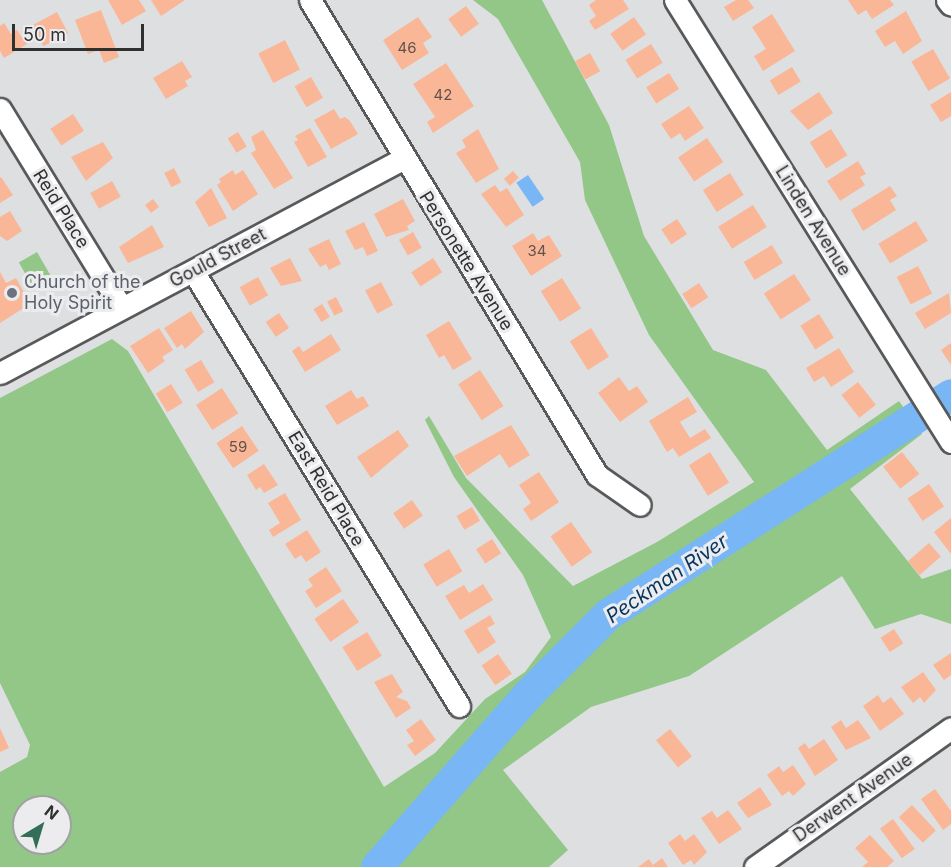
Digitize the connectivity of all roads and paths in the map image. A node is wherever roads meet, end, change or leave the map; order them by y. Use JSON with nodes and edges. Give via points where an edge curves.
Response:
{"nodes":[{"id":1,"x":310,"y":0,"type":"edge"},
{"id":2,"x":675,"y":0,"type":"edge"},
{"id":3,"x":948,"y":0,"type":"edge"},
{"id":4,"x":951,"y":5,"type":"edge"},
{"id":5,"x":0,"y":109,"type":"edge"},
{"id":6,"x":403,"y":159,"type":"junction"},
{"id":7,"x":193,"y":271,"type":"junction"},
{"id":8,"x":122,"y":308,"type":"junction"},
{"id":9,"x":0,"y":373,"type":"edge"},
{"id":10,"x":951,"y":441,"type":"edge"},
{"id":11,"x":640,"y":505,"type":"dead end"},
{"id":12,"x":459,"y":706,"type":"dead end"},
{"id":13,"x":951,"y":728,"type":"edge"},
{"id":14,"x":755,"y":867,"type":"edge"}],
"edges":[{"from":1,"to":6,"type":"street","name":"Personette Avenue"},
{"from":2,"to":10,"type":"street","name":"Linden Avenue"},
{"from":3,"to":4,"type":"street"},
{"from":5,"to":8,"type":"street","name":"Reid Place"},
{"from":6,"to":7,"type":"street","name":"Gould Street"},
{"from":6,"to":11,"type":"street","name":"Personette Avenue","via":[[597,475]]},
{"from":7,"to":8,"type":"street","name":"Gould Street"},
{"from":7,"to":12,"type":"street","name":"East Reid Place"},
{"from":8,"to":9,"type":"street","name":"Gould Street"},
{"from":13,"to":14,"type":"street","name":"Derwent Avenue"}]}
